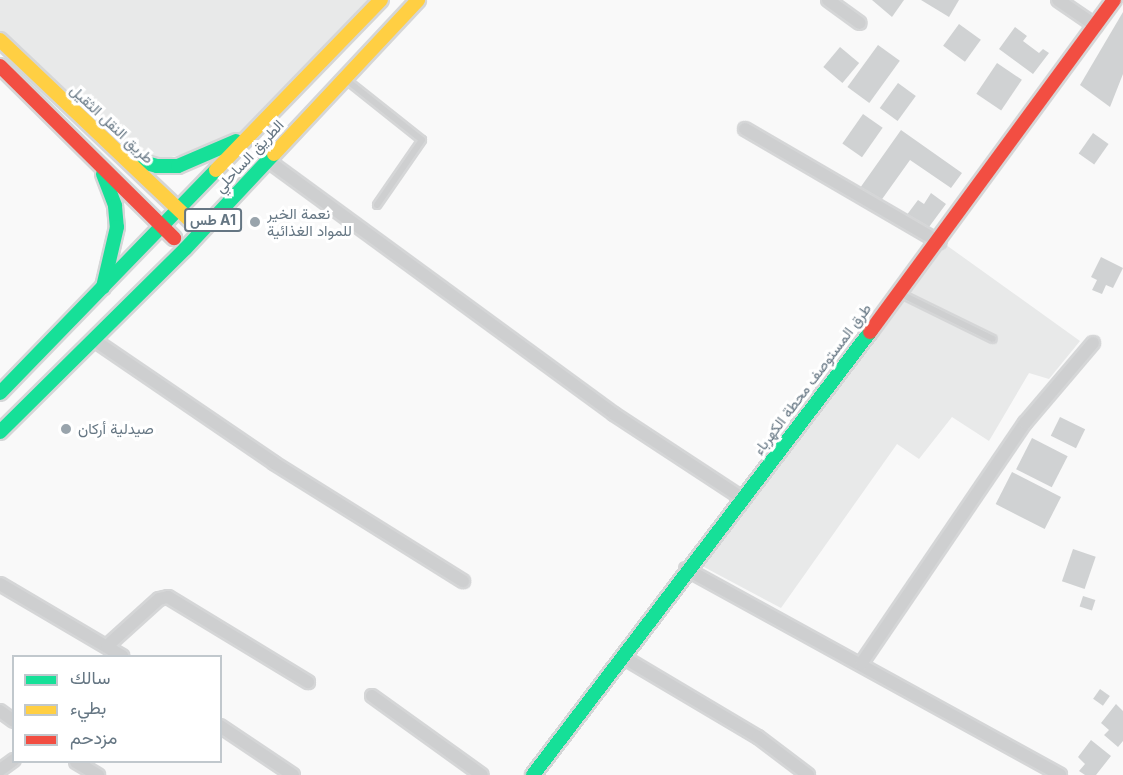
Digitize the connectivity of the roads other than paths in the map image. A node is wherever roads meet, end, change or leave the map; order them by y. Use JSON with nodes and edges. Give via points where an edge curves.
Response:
{"nodes":[{"id":1,"x":381,"y":0,"type":"edge"},
{"id":2,"x":418,"y":0,"type":"edge"},
{"id":3,"x":828,"y":0,"type":"edge"},
{"id":4,"x":1058,"y":0,"type":"edge"},
{"id":5,"x":1114,"y":0,"type":"edge"},
{"id":6,"x":860,"y":22,"type":"dead end"},
{"id":7,"x":1096,"y":26,"type":"junction"},
{"id":8,"x":0,"y":40,"type":"edge"},
{"id":9,"x":0,"y":66,"type":"edge"},
{"id":10,"x":344,"y":78,"type":"junction"},
{"id":11,"x":745,"y":129,"type":"dead end"},
{"id":12,"x":250,"y":133,"type":"junction"},
{"id":13,"x":114,"y":151,"type":"junction"},
{"id":14,"x":95,"y":160,"type":"junction"},
{"id":15,"x":267,"y":160,"type":"junction"},
{"id":16,"x":377,"y":205,"type":"dead end"},
{"id":17,"x":180,"y":210,"type":"junction"},
{"id":18,"x":163,"y":228,"type":"junction"},
{"id":19,"x":202,"y":231,"type":"junction"},
{"id":20,"x":939,"y":242,"type":"junction"},
{"id":21,"x":185,"y":249,"type":"junction"},
{"id":22,"x":102,"y":290,"type":"junction"},
{"id":23,"x":898,"y":292,"type":"junction"},
{"id":24,"x":993,"y":339,"type":"dead end"},
{"id":25,"x":94,"y":340,"type":"junction"},
{"id":26,"x":1093,"y":343,"type":"dead end"},
{"id":27,"x":0,"y":393,"type":"edge"},
{"id":28,"x":0,"y":432,"type":"edge"},
{"id":29,"x":742,"y":498,"type":"junction"},
{"id":30,"x":686,"y":569,"type":"junction"},
{"id":31,"x":463,"y":581,"type":"dead end"},
{"id":32,"x":0,"y":584,"type":"edge"},
{"id":33,"x":107,"y":646,"type":"junction"},
{"id":34,"x":119,"y":655,"type":"edge"},
{"id":35,"x":623,"y":657,"type":"junction"},
{"id":36,"x":861,"y":664,"type":"junction"},
{"id":37,"x":308,"y":682,"type":"dead end"},
{"id":38,"x":372,"y":696,"type":"dead end"},
{"id":39,"x":222,"y":727,"type":"edge"},
{"id":40,"x":78,"y":763,"type":"edge"},
{"id":41,"x":98,"y":775,"type":"edge"},
{"id":42,"x":293,"y":775,"type":"edge"},
{"id":43,"x":482,"y":775,"type":"edge"},
{"id":44,"x":533,"y":775,"type":"edge"},
{"id":45,"x":808,"y":775,"type":"edge"},
{"id":46,"x":1060,"y":775,"type":"edge"}],
"edges":[{"from":1,"to":12,"type":"main road","name":"الطريق الساحلي","number":"طس A1"},
{"from":2,"to":10,"type":"main road","name":"الطريق الساحلي","number":"طس A1"},
{"from":3,"to":6,"type":"street"},
{"from":4,"to":7,"type":"street"},
{"from":5,"to":7,"type":"main road","name":"طرق المستوصف محطة الكهرباء"},
{"from":7,"to":20,"type":"main road","name":"طرق المستوصف محطة الكهرباء"},
{"from":8,"to":13,"type":"main road","name":"طريق النقل الثقيل"},
{"from":9,"to":14,"type":"main road"},
{"from":10,"to":15,"type":"main road","name":"الطريق الساحلي","number":"طس A1"},
{"from":10,"to":16,"type":"lane","via":[[422,140]]},
{"from":11,"to":20,"type":"street"},
{"from":12,"to":13,"type":"main road","via":[[202,159],[178,166],[145,164]]},
{"from":12,"to":17,"type":"main road","name":"الطريق الساحلي","number":"طس A1"},
{"from":13,"to":17,"type":"main road","name":"طريق النقل الثقيل"},
{"from":14,"to":18,"type":"main road"},
{"from":14,"to":22,"type":"main road","via":[[110,190],[117,227]]},
{"from":15,"to":19,"type":"main road","name":"الطريق الساحلي","number":"طس A1"},
{"from":15,"to":29,"type":"street","via":[[614,414]]},
{"from":17,"to":18,"type":"main road","name":"الطريق الساحلي","number":"طس A1"},
{"from":17,"to":19,"type":"main road","name":"طريق النقل الثقيل"},
{"from":18,"to":21,"type":"main road"},
{"from":18,"to":22,"type":"main road","name":"الطريق الساحلي","number":"طس A1"},
{"from":19,"to":21,"type":"main road","name":"الطريق الساحلي","number":"طس A1"},
{"from":20,"to":23,"type":"main road","name":"طرق المستوصف محطة الكهرباء"},
{"from":21,"to":25,"type":"main road","name":"الطريق الساحلي","number":"طس A1"},
{"from":22,"to":27,"type":"main road","name":"الطريق الساحلي","number":"طس A1"},
{"from":23,"to":24,"type":"lane"},
{"from":23,"to":29,"type":"main road","name":"طرق المستوصف محطة الكهرباء"},
{"from":25,"to":28,"type":"main road","name":"الطريق الساحلي","number":"طس A1"},
{"from":25,"to":31,"type":"street","via":[[274,463]]},
{"from":26,"to":36,"type":"street","via":[[1024,423]]},
{"from":29,"to":30,"type":"main road","name":"طرق المستوصف محطة الكهرباء"},
{"from":30,"to":35,"type":"main road","name":"طرق المستوصف محطة الكهرباء"},
{"from":30,"to":36,"type":"street"},
{"from":32,"to":33,"type":"street"},
{"from":33,"to":34,"type":"street"},
{"from":33,"to":37,"type":"street","via":[[159,599],[168,597]]},
{"from":35,"to":44,"type":"main road","name":"طرق المستوصف محطة الكهرباء"},
{"from":35,"to":45,"type":"street","via":[[758,737]]},
{"from":36,"to":46,"type":"street"},
{"from":38,"to":43,"type":"street"},
{"from":39,"to":42,"type":"street"},
{"from":40,"to":41,"type":"street"}]}
